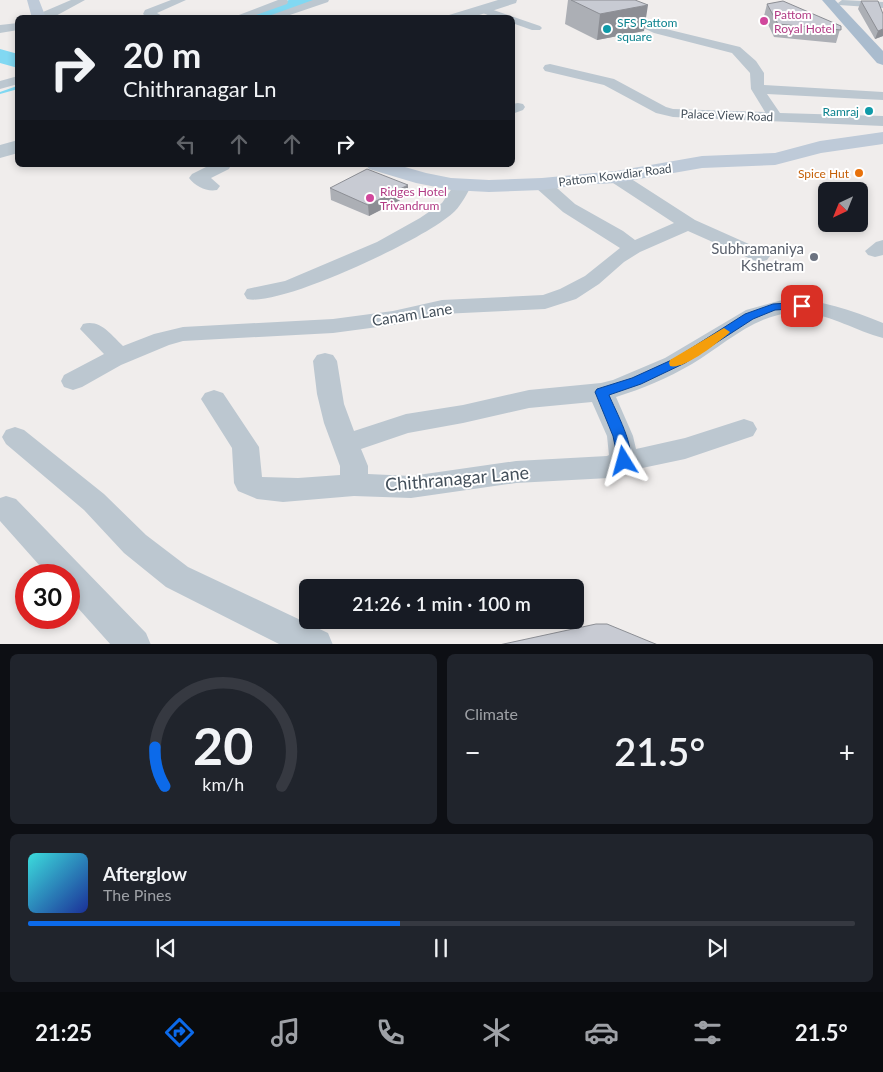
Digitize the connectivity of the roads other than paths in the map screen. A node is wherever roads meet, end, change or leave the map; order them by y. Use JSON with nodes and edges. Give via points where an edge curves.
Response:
{"nodes":[{"id":1,"x":33,"y":0,"type":"edge"},
{"id":2,"x":80,"y":0,"type":"edge"},
{"id":3,"x":181,"y":0,"type":"edge"},
{"id":4,"x":289,"y":0,"type":"edge"},
{"id":5,"x":324,"y":0,"type":"edge"},
{"id":6,"x":511,"y":0,"type":"edge"},
{"id":7,"x":588,"y":0,"type":"edge"},
{"id":8,"x":828,"y":0,"type":"edge"},
{"id":9,"x":842,"y":1,"type":"edge"},
{"id":10,"x":883,"y":5,"type":"edge"},
{"id":11,"x":482,"y":8,"type":"junction"},
{"id":12,"x":37,"y":15,"type":"edge"},
{"id":13,"x":47,"y":15,"type":"edge"},
{"id":14,"x":152,"y":15,"type":"edge"},
{"id":15,"x":245,"y":15,"type":"edge"},
{"id":16,"x":277,"y":15,"type":"edge"},
{"id":17,"x":462,"y":15,"type":"edge"},
{"id":18,"x":500,"y":15,"type":"edge"},
{"id":19,"x":515,"y":20,"type":"edge"},
{"id":20,"x":15,"y":26,"type":"edge"},
{"id":21,"x":536,"y":28,"type":"dead end"},
{"id":22,"x":0,"y":29,"type":"edge"},
{"id":23,"x":883,"y":44,"type":"edge"},
{"id":24,"x":883,"y":60,"type":"edge"},
{"id":25,"x":550,"y":68,"type":"dead end"},
{"id":26,"x":15,"y":81,"type":"edge"},
{"id":27,"x":0,"y":85,"type":"edge"},
{"id":28,"x":758,"y":90,"type":"junction"},
{"id":29,"x":883,"y":96,"type":"edge"},
{"id":30,"x":776,"y":117,"type":"junction"},
{"id":31,"x":883,"y":121,"type":"edge"},
{"id":32,"x":883,"y":138,"type":"edge"},
{"id":33,"x":15,"y":147,"type":"edge"},
{"id":34,"x":883,"y":147,"type":"edge"},
{"id":35,"x":0,"y":152,"type":"edge"},
{"id":36,"x":775,"y":159,"type":"junction"},
{"id":37,"x":219,"y":167,"type":"edge"},
{"id":38,"x":383,"y":167,"type":"edge"},
{"id":39,"x":616,"y":177,"type":"junction"},
{"id":40,"x":542,"y":184,"type":"junction"},
{"id":41,"x":463,"y":185,"type":"junction"},
{"id":42,"x":211,"y":186,"type":"dead end"},
{"id":43,"x":688,"y":224,"type":"junction"},
{"id":44,"x":633,"y":248,"type":"junction"},
{"id":45,"x":760,"y":256,"type":"dead end"},
{"id":46,"x":255,"y":294,"type":"dead end"},
{"id":47,"x":91,"y":329,"type":"dead end"},
{"id":48,"x":883,"y":330,"type":"edge"},
{"id":49,"x":120,"y":356,"type":"junction"},
{"id":50,"x":325,"y":361,"type":"dead end"},
{"id":51,"x":73,"y":381,"type":"dead end"},
{"id":52,"x":601,"y":392,"type":"junction"},
{"id":53,"x":214,"y":399,"type":"dead end"},
{"id":54,"x":744,"y":430,"type":"dead end"},
{"id":55,"x":15,"y":437,"type":"dead end"},
{"id":56,"x":346,"y":444,"type":"junction"},
{"id":57,"x":624,"y":461,"type":"junction"},
{"id":58,"x":354,"y":485,"type":"junction"},
{"id":59,"x":6,"y":508,"type":"dead end"},
{"id":60,"x":134,"y":644,"type":"edge"},
{"id":61,"x":316,"y":644,"type":"edge"}],
"edges":[{"from":1,"to":12,"type":"main road"},
{"from":2,"to":13,"type":"street"},
{"from":3,"to":14,"type":"street","via":[[149,12]]},
{"from":4,"to":15,"type":"street"},
{"from":5,"to":16,"type":"street"},
{"from":6,"to":11,"type":"street"},
{"from":7,"to":28,"type":"street","via":[[658,31],[736,50],[757,73]]},
{"from":8,"to":24,"type":"main road"},
{"from":9,"to":10,"type":"street"},
{"from":9,"to":23,"type":"main road"},
{"from":11,"to":17,"type":"street"},
{"from":11,"to":18,"type":"street"},
{"from":19,"to":21,"type":"street"},
{"from":20,"to":22,"type":"street"},
{"from":25,"to":30,"type":"street","name":"Palace View Road","via":[[609,82],[661,110],[673,113]]},
{"from":26,"to":27,"type":"street"},
{"from":28,"to":29,"type":"street"},
{"from":28,"to":30,"type":"street"},
{"from":30,"to":31,"type":"street","name":"Palace View Road"},
{"from":32,"to":36,"type":"main road","name":"Pattom Kowdiar Road","via":[[820,146]]},
{"from":33,"to":35,"type":"street"},
{"from":34,"to":36,"type":"main road"},
{"from":36,"to":39,"type":"main road","name":"Pattom Kowdiar Road","via":[[702,162]]},
{"from":37,"to":42,"type":"street","via":[[198,178]]},
{"from":38,"to":41,"type":"main road","name":"Pattom Kowdiar Road","via":[[431,181]]},
{"from":39,"to":40,"type":"main road","name":"Pattom Kowdiar Road"},
{"from":39,"to":43,"type":"street"},
{"from":40,"to":41,"type":"main road","name":"Pattom Kowdiar Road"},
{"from":40,"to":44,"type":"street","via":[[569,208]]},
{"from":41,"to":46,"type":"street","via":[[449,207],[384,246],[291,286]]},
{"from":43,"to":44,"type":"street","name":"Canam Lane"},
{"from":43,"to":45,"type":"street"},
{"from":44,"to":49,"type":"street","name":"Canam Lane","via":[[592,280],[568,294],[545,302],[442,307],[333,326],[183,334],[162,338]]},
{"from":47,"to":49,"type":"street"},
{"from":48,"to":52,"type":"street","via":[[838,313],[802,306],[773,307],[749,316],[681,360],[637,381]]},
{"from":49,"to":51,"type":"street","name":"Canam Lane"},
{"from":50,"to":56,"type":"street","via":[[333,414]]},
{"from":52,"to":56,"type":"street","via":[[529,399],[406,424]]},
{"from":52,"to":57,"type":"street","via":[[620,436]]},
{"from":53,"to":58,"type":"street","name":"Chithranagar Lane","via":[[245,447],[248,483],[256,488],[281,490]]},
{"from":54,"to":57,"type":"street","name":"Chithranagar Lane","via":[[707,444]]},
{"from":55,"to":61,"type":"street","via":[[94,502],[135,544],[176,577]]},
{"from":56,"to":58,"type":"street","via":[[354,466]]},
{"from":57,"to":58,"type":"street","name":"Chithranagar Lane","via":[[609,467],[516,472],[411,487]]},
{"from":59,"to":60,"type":"street"}]}
